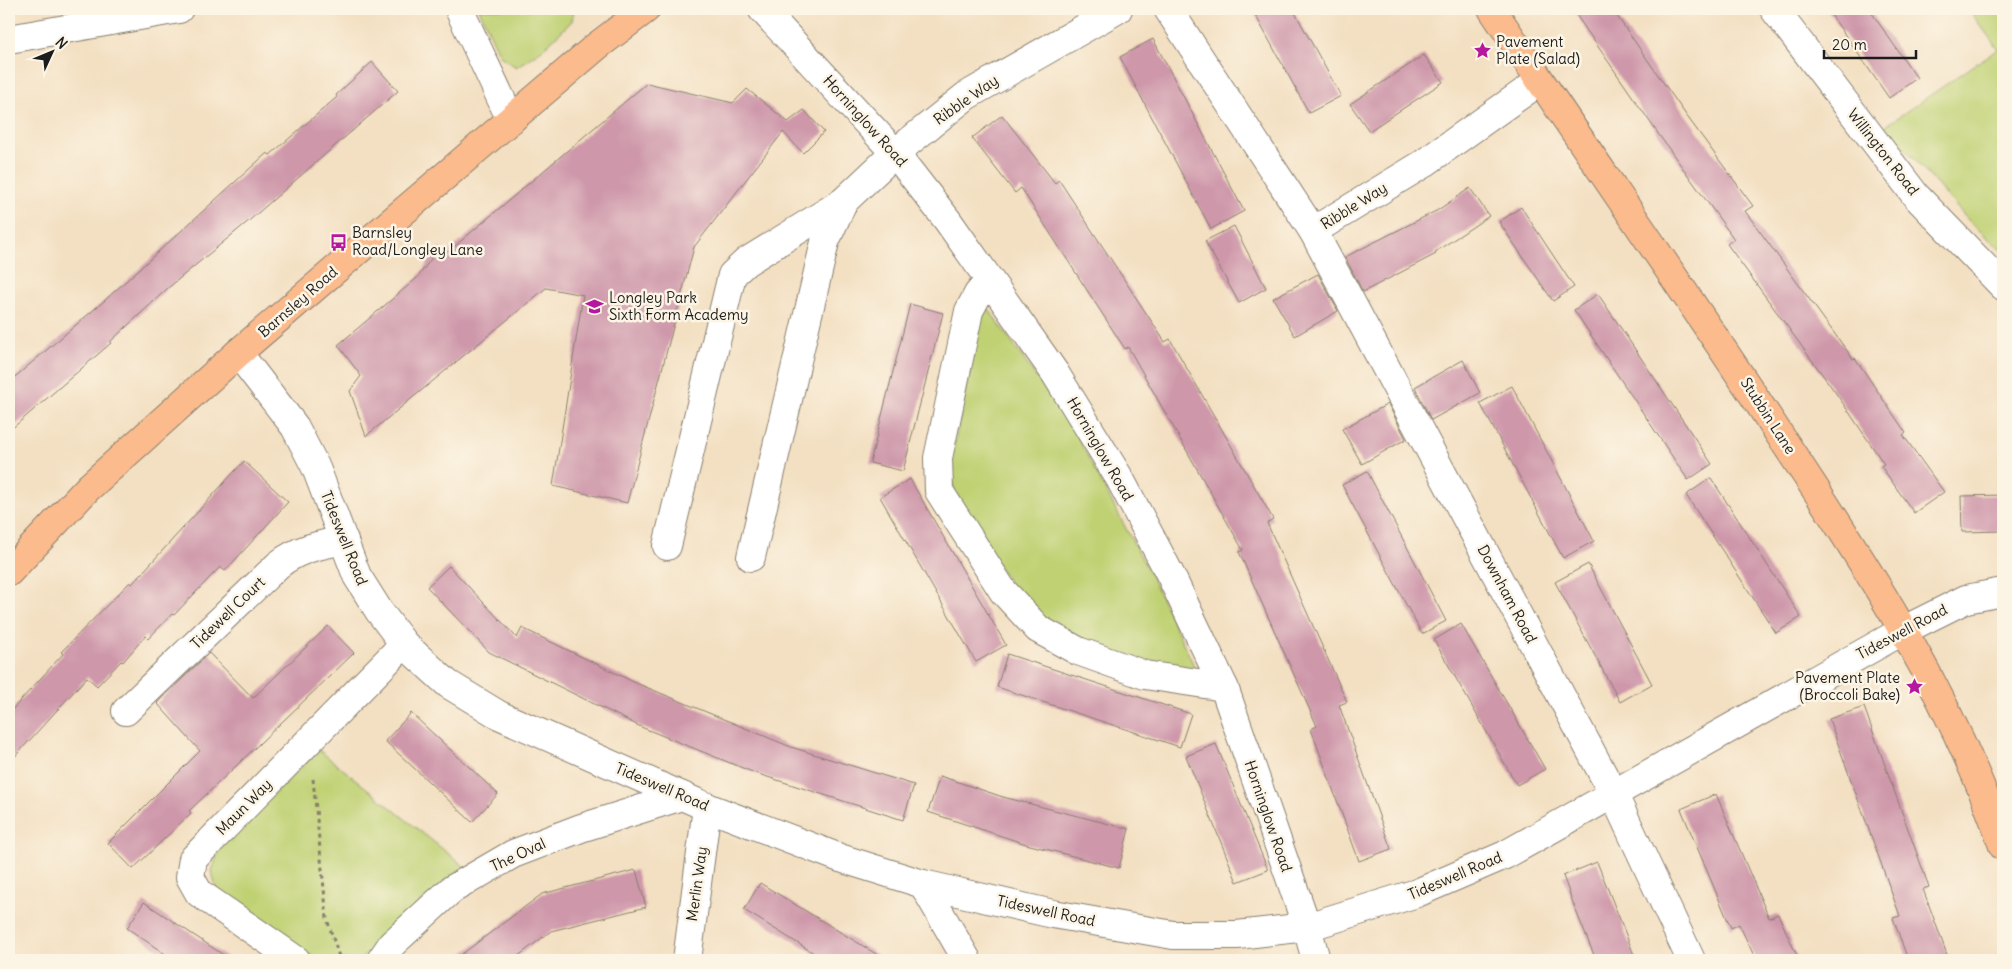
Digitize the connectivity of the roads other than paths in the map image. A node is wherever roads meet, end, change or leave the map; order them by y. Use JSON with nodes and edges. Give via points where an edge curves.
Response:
{"nodes":[{"id":1,"x":180,"y":9,"type":"edge"},
{"id":2,"x":459,"y":9,"type":"edge"},
{"id":3,"x":762,"y":9,"type":"edge"},
{"id":4,"x":1118,"y":9,"type":"edge"},
{"id":5,"x":1168,"y":9,"type":"edge"},
{"id":6,"x":1492,"y":9,"type":"edge"},
{"id":7,"x":1774,"y":9,"type":"edge"},
{"id":8,"x":641,"y":10,"type":"edge"},
{"id":9,"x":9,"y":39,"type":"edge"},
{"id":10,"x":1540,"y":82,"type":"junction"},
{"id":11,"x":511,"y":120,"type":"junction"},
{"id":12,"x":895,"y":153,"type":"junction"},
{"id":13,"x":843,"y":202,"type":"junction"},
{"id":14,"x":1313,"y":231,"type":"junction"},
{"id":15,"x":989,"y":281,"type":"junction"},
{"id":16,"x":2003,"y":286,"type":"edge"},
{"id":17,"x":238,"y":353,"type":"junction"},
{"id":18,"x":344,"y":540,"type":"junction"},
{"id":19,"x":667,"y":546,"type":"dead end"},
{"id":20,"x":750,"y":557,"type":"dead end"},
{"id":21,"x":9,"y":572,"type":"edge"},
{"id":22,"x":2003,"y":592,"type":"edge"},
{"id":23,"x":1904,"y":630,"type":"junction"},
{"id":24,"x":404,"y":644,"type":"junction"},
{"id":25,"x":1224,"y":687,"type":"junction"},
{"id":26,"x":126,"y":711,"type":"dead end"},
{"id":27,"x":1613,"y":794,"type":"junction"},
{"id":28,"x":682,"y":796,"type":"junction"},
{"id":29,"x":708,"y":807,"type":"junction"},
{"id":30,"x":2003,"y":846,"type":"edge"},
{"id":31,"x":923,"y":884,"type":"junction"},
{"id":32,"x":1307,"y":928,"type":"junction"},
{"id":33,"x":296,"y":960,"type":"edge"},
{"id":34,"x":381,"y":960,"type":"edge"},
{"id":35,"x":686,"y":960,"type":"edge"},
{"id":36,"x":967,"y":960,"type":"edge"},
{"id":37,"x":1316,"y":960,"type":"edge"},
{"id":38,"x":1691,"y":960,"type":"edge"}],
"edges":[{"from":1,"to":9,"type":"street"},
{"from":2,"to":11,"type":"street"},
{"from":3,"to":12,"type":"street","name":"Horninglow Road"},
{"from":4,"to":12,"type":"street","name":"Ribble Way","via":[[966,96]]},
{"from":5,"to":14,"type":"street","name":"Ribble Way"},
{"from":6,"to":10,"type":"main road","name":"Stubbin Lane"},
{"from":7,"to":16,"type":"street","name":"Willington Road","via":[[1916,196]]},
{"from":8,"to":11,"type":"main road","name":"Barnsley Road"},
{"from":10,"to":14,"type":"street","name":"Ribble Way","via":[[1423,164]]},
{"from":10,"to":23,"type":"main road","name":"Stubbin Lane","via":[[1705,320]]},
{"from":11,"to":17,"type":"main road","name":"Barnsley Road"},
{"from":12,"to":13,"type":"street","name":"Ribble Way"},
{"from":12,"to":15,"type":"street","name":"Horninglow Road"},
{"from":13,"to":19,"type":"street","via":[[746,262],[732,275]]},
{"from":13,"to":20,"type":"street","via":[[824,242]]},
{"from":14,"to":27,"type":"street","name":"Downham Road"},
{"from":15,"to":25,"type":"street","name":"Horninglow Road","via":[[1055,373],[1120,479]]},
{"from":15,"to":25,"type":"street","via":[[969,312],[938,458],[939,491],[1003,591],[1038,629],[1078,651],[1145,675]]},
{"from":17,"to":18,"type":"street","name":"Tideswell Road","via":[[295,427],[316,468]]},
{"from":17,"to":21,"type":"main road","name":"Barnsley Road","via":[[88,488]]},
{"from":18,"to":24,"type":"street","name":"Tideswell Road","via":[[357,576]]},
{"from":18,"to":26,"type":"street","name":"Tidewell Court","via":[[312,546],[278,565]]},
{"from":22,"to":23,"type":"street","name":"Tideswell Road","via":[[1966,599]]},
{"from":23,"to":27,"type":"street","name":"Tideswell Road"},
{"from":23,"to":30,"type":"main road","name":"Stubbin Lane","via":[[1948,711]]},
{"from":24,"to":28,"type":"street","name":"Tideswell Road","via":[[448,684],[499,715]]},
{"from":24,"to":33,"type":"street","name":"Maun Way","via":[[193,859],[190,876],[199,892]]},
{"from":25,"to":32,"type":"street","name":"Horninglow Road"},
{"from":27,"to":32,"type":"street","name":"Tideswell Road","via":[[1505,855],[1417,894]]},
{"from":27,"to":38,"type":"street","name":"Downham Road"},
{"from":28,"to":29,"type":"street","name":"Tideswell Road"},
{"from":28,"to":34,"type":"street","name":"The Oval","via":[[581,828],[513,854],[451,890],[392,944]]},
{"from":29,"to":31,"type":"street","name":"Tideswell Road","via":[[840,858]]},
{"from":29,"to":35,"type":"street","name":"Merlin Way"},
{"from":31,"to":32,"type":"street","name":"Tideswell Road","via":[[1053,914],[1173,935],[1237,935]]},
{"from":31,"to":36,"type":"street"},
{"from":32,"to":37,"type":"street","name":"Horninglow Road"}]}
